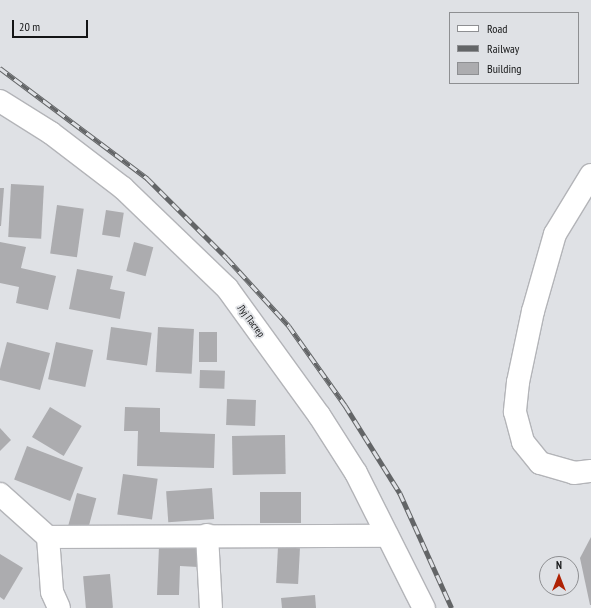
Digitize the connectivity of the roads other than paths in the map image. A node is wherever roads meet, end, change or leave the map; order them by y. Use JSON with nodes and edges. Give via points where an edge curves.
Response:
{"nodes":[{"id":1,"x":0,"y":101,"type":"edge"},
{"id":2,"x":591,"y":175,"type":"edge"},
{"id":3,"x":591,"y":471,"type":"edge"},
{"id":4,"x":0,"y":494,"type":"edge"},
{"id":5,"x":207,"y":535,"type":"junction"},
{"id":6,"x":387,"y":536,"type":"junction"},
{"id":7,"x":48,"y":537,"type":"junction"},
{"id":8,"x":59,"y":608,"type":"edge"},
{"id":9,"x":210,"y":608,"type":"edge"},
{"id":10,"x":424,"y":608,"type":"edge"}],
"edges":[{"from":1,"to":6,"type":"street","name":"Луј Пастер","via":[[51,133],[123,188],[227,288],[319,415],[352,467]]},
{"from":2,"to":3,"type":"street","via":[[555,234],[533,311],[518,382],[515,412],[523,442],[540,463],[574,473]]},
{"from":4,"to":7,"type":"street"},
{"from":5,"to":6,"type":"street"},
{"from":5,"to":7,"type":"street"},
{"from":5,"to":9,"type":"street"},
{"from":6,"to":10,"type":"street","name":"Луј Пастер"},
{"from":7,"to":8,"type":"street","via":[[52,592]]}]}
